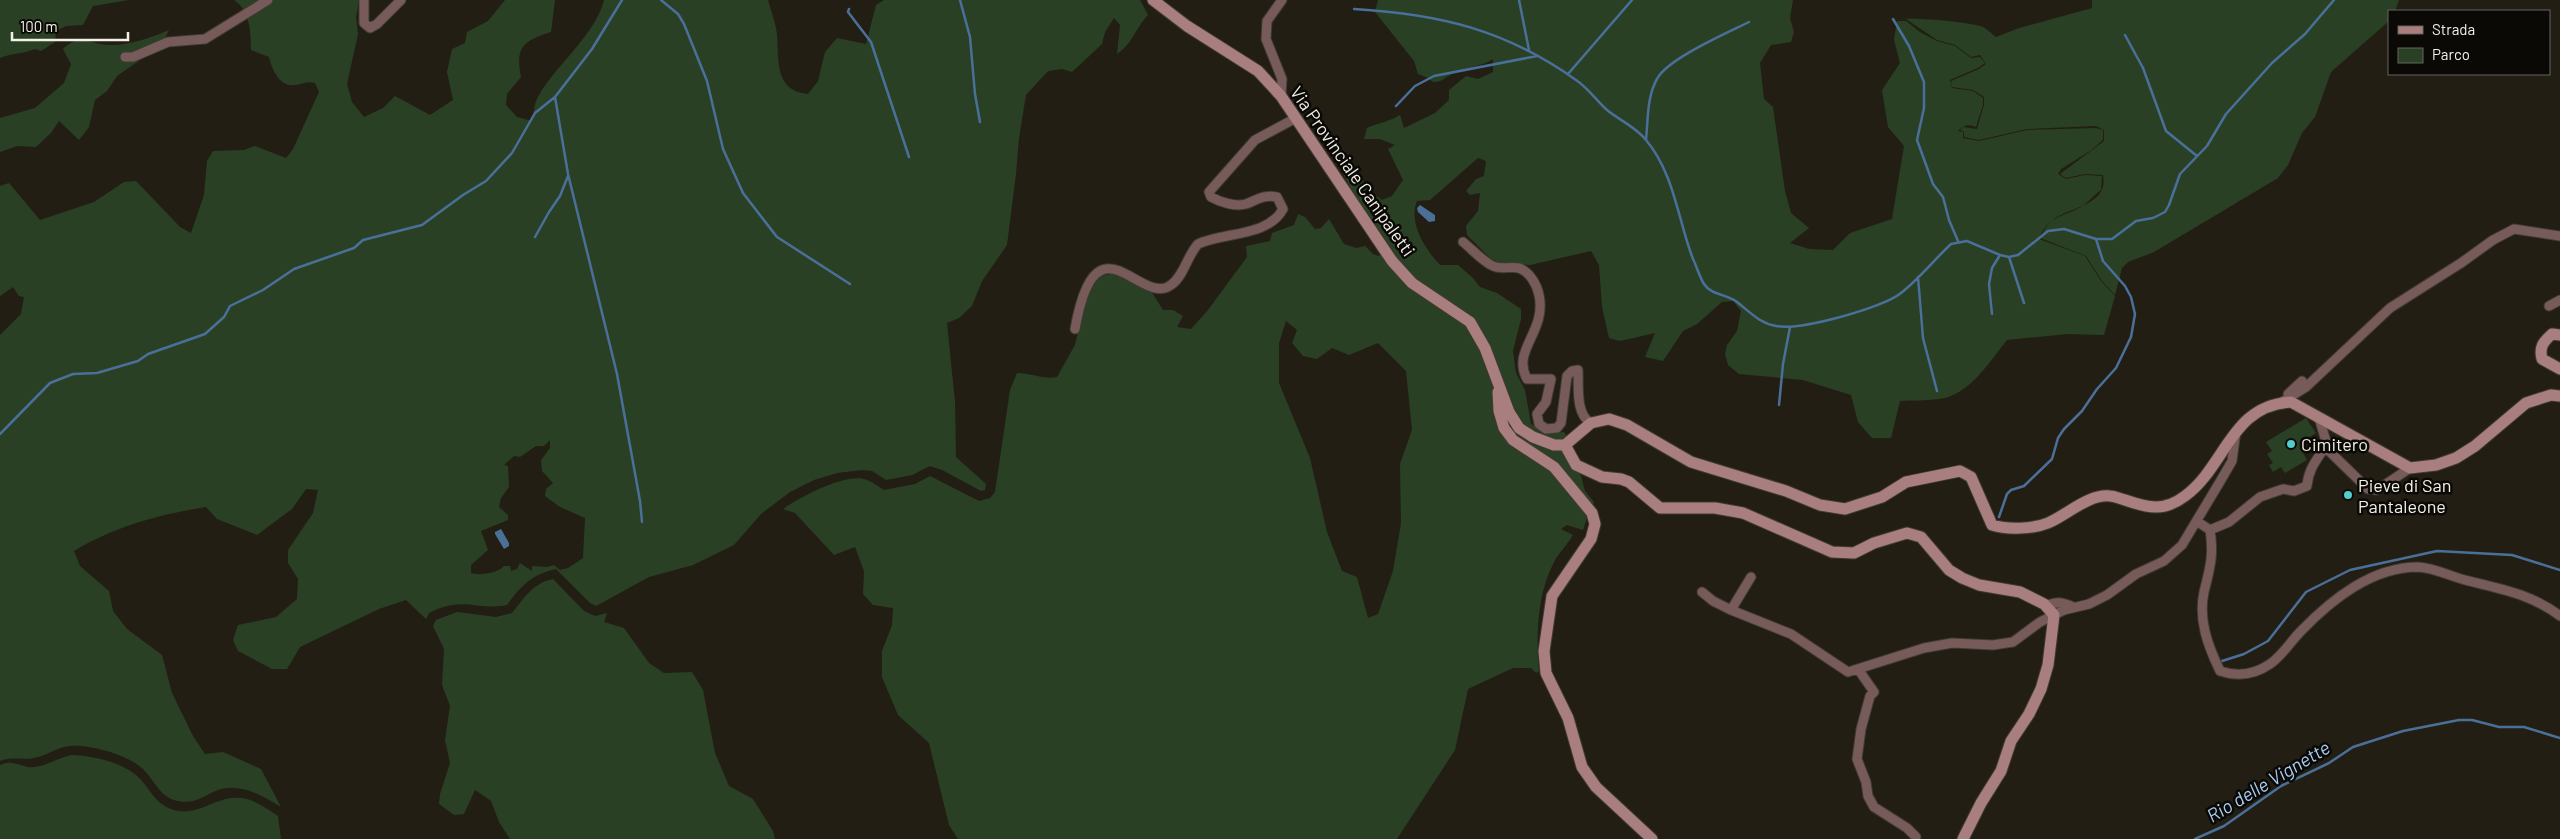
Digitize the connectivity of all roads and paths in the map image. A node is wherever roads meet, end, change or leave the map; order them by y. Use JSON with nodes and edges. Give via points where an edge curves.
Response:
{"nodes":[{"id":1,"x":268,"y":0,"type":"edge"},
{"id":2,"x":364,"y":0,"type":"edge"},
{"id":3,"x":401,"y":0,"type":"edge"},
{"id":4,"x":1153,"y":0,"type":"edge"},
{"id":5,"x":1282,"y":0,"type":"edge"},
{"id":6,"x":125,"y":57,"type":"dead end"},
{"id":7,"x":1281,"y":96,"type":"junction"},
{"id":8,"x":1296,"y":118,"type":"junction"},
{"id":9,"x":2560,"y":236,"type":"edge"},
{"id":10,"x":1463,"y":242,"type":"dead end"},
{"id":11,"x":2560,"y":300,"type":"edge"},
{"id":12,"x":2549,"y":306,"type":"dead end"},
{"id":13,"x":1075,"y":329,"type":"dead end"},
{"id":14,"x":2560,"y":335,"type":"edge"},
{"id":15,"x":2560,"y":369,"type":"edge"},
{"id":16,"x":2302,"y":381,"type":"dead end"},
{"id":17,"x":1498,"y":383,"type":"junction"},
{"id":18,"x":2560,"y":396,"type":"edge"},
{"id":19,"x":2279,"y":403,"type":"junction"},
{"id":20,"x":2319,"y":418,"type":"junction"},
{"id":21,"x":1591,"y":423,"type":"junction"},
{"id":22,"x":2236,"y":429,"type":"junction"},
{"id":23,"x":1565,"y":445,"type":"junction"},
{"id":24,"x":2330,"y":451,"type":"junction"},
{"id":25,"x":2410,"y":468,"type":"junction"},
{"id":26,"x":2198,"y":522,"type":"junction"},
{"id":27,"x":2210,"y":530,"type":"junction"},
{"id":28,"x":1751,"y":577,"type":"dead end"},
{"id":29,"x":1702,"y":592,"type":"dead end"},
{"id":30,"x":2046,"y":606,"type":"junction"},
{"id":31,"x":2073,"y":607,"type":"junction"},
{"id":32,"x":1731,"y":610,"type":"junction"},
{"id":33,"x":2054,"y":615,"type":"junction"},
{"id":34,"x":2560,"y":616,"type":"edge"},
{"id":35,"x":1858,"y":669,"type":"junction"},
{"id":36,"x":1916,"y":837,"type":"dead end"},
{"id":37,"x":1652,"y":839,"type":"edge"},
{"id":38,"x":1963,"y":839,"type":"edge"}],
"edges":[{"from":1,"to":6,"type":"street","via":[[205,39],[168,42],[133,57]]},
{"from":2,"to":3,"type":"street","via":[[364,23],[370,28]]},
{"from":4,"to":7,"type":"street","name":"Via Provinciale Canipaletti","via":[[1258,71]]},
{"from":5,"to":7,"type":"street","via":[[1267,21],[1266,38],[1282,79]]},
{"from":7,"to":8,"type":"street","name":"Via Provinciale Canipaletti"},
{"from":8,"to":13,"type":"street","via":[[1255,140],[1209,192],[1217,200],[1236,205],[1257,198],[1276,197],[1283,209],[1280,215],[1265,225],[1198,244],[1178,277],[1162,289],[1115,269],[1105,269],[1096,274],[1085,292]]},
{"from":8,"to":17,"type":"street","name":"Via Provinciale Canipaletti","via":[[1392,262],[1412,284],[1470,322],[1485,348]]},
{"from":9,"to":19,"type":"street","via":[[2514,230],[2493,240],[2390,308],[2306,387]]},
{"from":10,"to":21,"type":"street","via":[[1490,265],[1501,269],[1519,268],[1532,277],[1536,286],[1540,324],[1522,357],[1527,379],[1551,380],[1546,402],[1537,414],[1539,424],[1546,429],[1557,428],[1561,423],[1567,376],[1578,370],[1581,411]]},
{"from":11,"to":12,"type":"street"},
{"from":14,"to":15,"type":"street","via":[[2552,334],[2543,342],[2540,351],[2542,360]]},
{"from":16,"to":19,"type":"street"},
{"from":17,"to":23,"type":"street","name":"Via Provinciale Canipaletti","via":[[1519,428],[1547,443]]},
{"from":17,"to":37,"type":"street","via":[[1499,411],[1504,428],[1513,440],[1554,468],[1592,513],[1595,524],[1591,539],[1552,596],[1544,651],[1546,673],[1568,718],[1582,767],[1596,787]]},
{"from":18,"to":25,"type":"street","via":[[2551,395],[2526,403],[2456,458],[2436,465]]},
{"from":19,"to":20,"type":"street","via":[[2291,402]]},
{"from":19,"to":22,"type":"street","via":[[2257,412]]},
{"from":20,"to":24,"type":"street"},
{"from":20,"to":25,"type":"street"},
{"from":21,"to":22,"type":"street","via":[[1609,419],[1691,462],[1786,491],[1820,505],[1845,509],[1882,497],[1906,482],[1960,471],[1971,478],[1992,525],[2001,528],[2047,523],[2090,500],[2110,495],[2150,509],[2168,506],[2201,483]]},
{"from":21,"to":23,"type":"street"},
{"from":22,"to":26,"type":"street","via":[[2232,461]]},
{"from":23,"to":30,"type":"street","via":[[1576,465],[1602,477],[1629,482],[1660,508],[1715,508],[1743,513],[1832,552],[1854,553],[1907,533],[1921,537],[1949,570],[1962,578],[1979,585],[2020,592]]},
{"from":24,"to":25,"type":"street","via":[[2368,489],[2377,490]]},
{"from":24,"to":27,"type":"street","via":[[2323,450],[2314,463],[2307,475],[2307,486],[2260,497],[2229,522]]},
{"from":26,"to":27,"type":"street"},
{"from":26,"to":31,"type":"street","via":[[2182,545],[2164,561],[2136,574],[2107,595]]},
{"from":27,"to":34,"type":"street","via":[[2214,550],[2204,594],[2204,630],[2207,645],[2220,671],[2232,676],[2251,674],[2272,663],[2333,601],[2368,578],[2416,567],[2530,597]]},
{"from":28,"to":32,"type":"street"},
{"from":29,"to":32,"type":"street"},
{"from":30,"to":31,"type":"street","via":[[2054,602]]},
{"from":30,"to":33,"type":"street"},
{"from":31,"to":33,"type":"street"},
{"from":32,"to":35,"type":"street","via":[[1791,634],[1848,672]]},
{"from":33,"to":35,"type":"street","via":[[2013,642],[1933,646]]},
{"from":33,"to":38,"type":"street","via":[[2048,665],[2041,689],[2010,741],[2001,771]]},
{"from":35,"to":36,"type":"street","via":[[1874,692],[1861,730],[1857,758],[1868,796],[1874,807],[1908,828]]}]}
